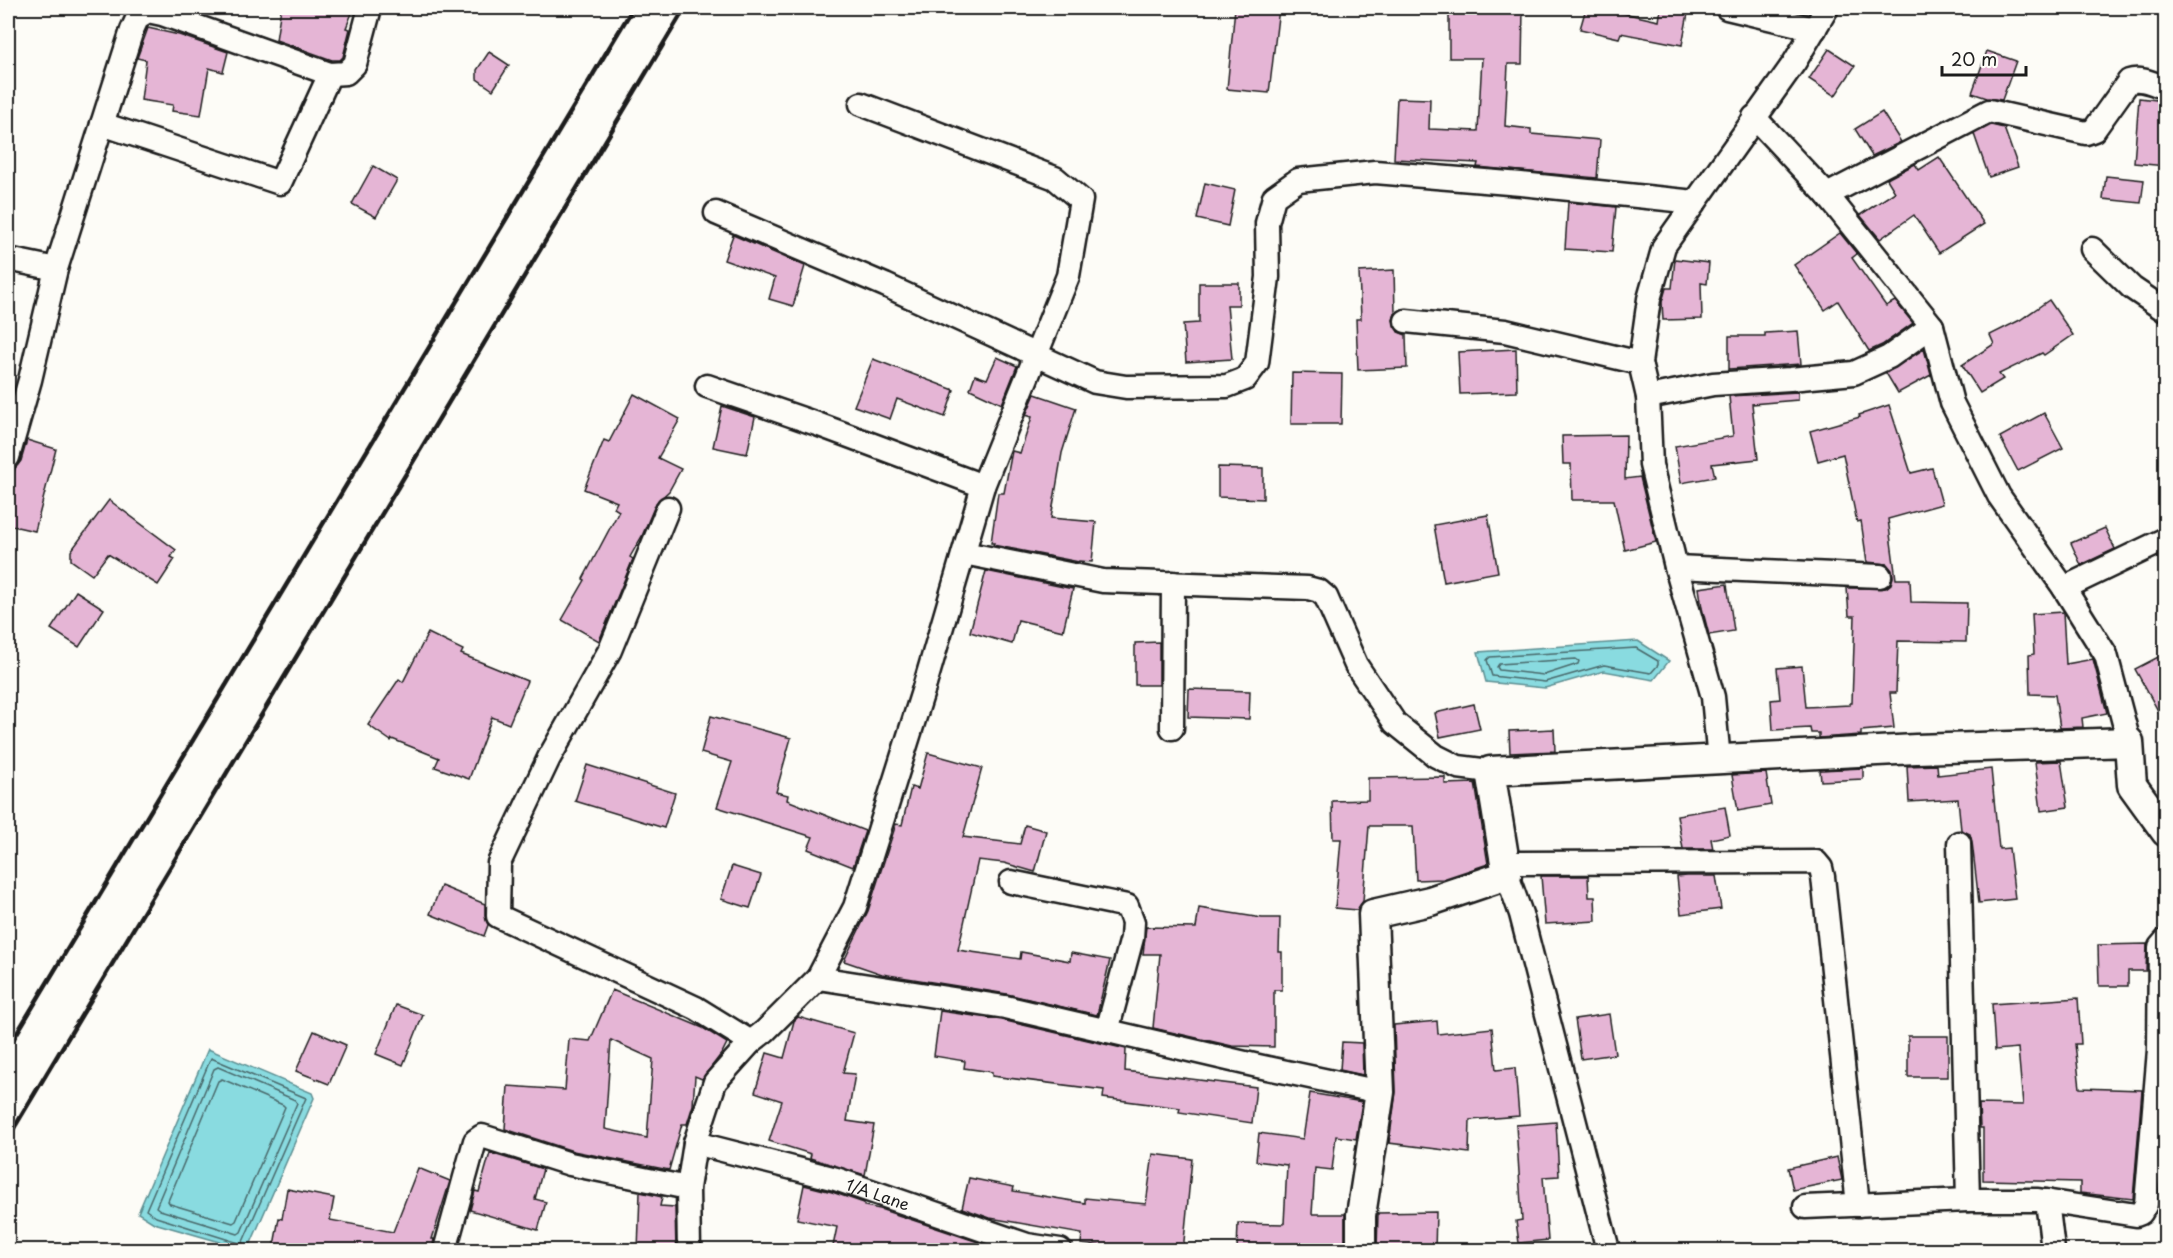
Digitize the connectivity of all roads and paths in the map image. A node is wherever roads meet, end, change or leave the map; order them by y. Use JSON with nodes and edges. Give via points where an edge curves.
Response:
{"nodes":[{"id":1,"x":370,"y":8,"type":"edge"},
{"id":2,"x":1727,"y":8,"type":"edge"},
{"id":3,"x":1827,"y":8,"type":"edge"},
{"id":4,"x":1815,"y":29,"type":"junction"},
{"id":5,"x":330,"y":74,"type":"junction"},
{"id":6,"x":2166,"y":88,"type":"edge"},
{"id":7,"x":861,"y":104,"type":"dead end"},
{"id":8,"x":1754,"y":117,"type":"junction"},
{"id":9,"x":102,"y":124,"type":"junction"},
{"id":10,"x":1827,"y":195,"type":"junction"},
{"id":11,"x":1695,"y":202,"type":"junction"},
{"id":12,"x":716,"y":213,"type":"dead end"},
{"id":13,"x":2091,"y":249,"type":"dead end"},
{"id":14,"x":8,"y":259,"type":"edge"},
{"id":15,"x":56,"y":268,"type":"junction"},
{"id":16,"x":2166,"y":311,"type":"edge"},
{"id":17,"x":1406,"y":321,"type":"dead end"},
{"id":18,"x":1932,"y":326,"type":"junction"},
{"id":19,"x":1037,"y":355,"type":"junction"},
{"id":20,"x":1640,"y":363,"type":"junction"},
{"id":21,"x":707,"y":386,"type":"dead end"},
{"id":22,"x":1648,"y":397,"type":"junction"},
{"id":23,"x":8,"y":457,"type":"edge"},
{"id":24,"x":983,"y":486,"type":"junction"},
{"id":25,"x":668,"y":508,"type":"dead end"},
{"id":26,"x":2166,"y":539,"type":"edge"},
{"id":27,"x":964,"y":553,"type":"junction"},
{"id":28,"x":1676,"y":567,"type":"junction"},
{"id":29,"x":1880,"y":576,"type":"dead end"},
{"id":30,"x":1173,"y":583,"type":"junction"},
{"id":31,"x":2064,"y":588,"type":"junction"},
{"id":32,"x":1172,"y":728,"type":"dead end"},
{"id":33,"x":2129,"y":742,"type":"junction"},
{"id":34,"x":1719,"y":760,"type":"junction"},
{"id":35,"x":1490,"y":771,"type":"junction"},
{"id":36,"x":2166,"y":832,"type":"edge"},
{"id":37,"x":1959,"y":843,"type":"dead end"},
{"id":38,"x":1506,"y":869,"type":"junction"},
{"id":39,"x":1011,"y":882,"type":"dead end"},
{"id":40,"x":2166,"y":940,"type":"edge"},
{"id":41,"x":818,"y":978,"type":"junction"},
{"id":42,"x":1107,"y":1030,"type":"junction"},
{"id":43,"x":751,"y":1042,"type":"junction"},
{"id":44,"x":1380,"y":1092,"type":"junction"},
{"id":45,"x":695,"y":1143,"type":"junction"},
{"id":46,"x":688,"y":1188,"type":"junction"},
{"id":47,"x":1968,"y":1200,"type":"junction"},
{"id":48,"x":2047,"y":1202,"type":"junction"},
{"id":49,"x":1858,"y":1204,"type":"junction"},
{"id":50,"x":1805,"y":1207,"type":"dead end"},
{"id":51,"x":445,"y":1251,"type":"edge"},
{"id":52,"x":689,"y":1251,"type":"edge"},
{"id":53,"x":1060,"y":1251,"type":"edge"},
{"id":54,"x":1361,"y":1251,"type":"edge"},
{"id":55,"x":1608,"y":1251,"type":"edge"},
{"id":56,"x":2053,"y":1251,"type":"edge"}],
"edges":[{"from":1,"to":5,"type":"street","via":[[355,64],[346,73]]},
{"from":2,"to":4,"type":"street"},
{"from":3,"to":4,"type":"street"},
{"from":4,"to":8,"type":"street"},
{"from":5,"to":9,"type":"street","via":[[280,183]]},
{"from":5,"to":9,"type":"street","via":[[148,11],[138,16],[132,30]]},
{"from":6,"to":10,"type":"street","via":[[2133,79],[2094,130],[2086,134],[1989,111]]},
{"from":7,"to":19,"type":"street","via":[[1055,178],[1081,200],[1068,276]]},
{"from":8,"to":10,"type":"street"},
{"from":8,"to":11,"type":"street"},
{"from":9,"to":15,"type":"street"},
{"from":10,"to":18,"type":"street"},
{"from":11,"to":19,"type":"street","via":[[1375,172],[1298,180],[1274,197],[1267,223],[1268,277],[1257,363],[1245,379],[1227,386],[1126,387],[1095,382]]},
{"from":11,"to":20,"type":"street","via":[[1664,246],[1649,299]]},
{"from":12,"to":19,"type":"street"},
{"from":13,"to":16,"type":"street","via":[[2132,288]]},
{"from":14,"to":15,"type":"street"},
{"from":15,"to":23,"type":"street"},
{"from":17,"to":20,"type":"street","via":[[1505,331]]},
{"from":18,"to":22,"type":"street","via":[[1889,357],[1854,373],[1713,384]]},
{"from":18,"to":31,"type":"street","via":[[1952,403],[1999,496]]},
{"from":19,"to":24,"type":"street"},
{"from":20,"to":22,"type":"street"},
{"from":21,"to":24,"type":"street"},
{"from":22,"to":28,"type":"street","via":[[1651,465]]},
{"from":24,"to":27,"type":"street"},
{"from":25,"to":43,"type":"street","via":[[610,650],[549,758],[499,863],[498,916],[696,1008]]},
{"from":26,"to":31,"type":"street"},
{"from":27,"to":30,"type":"street","via":[[1103,581]]},
{"from":27,"to":41,"type":"street","via":[[855,907]]},
{"from":28,"to":29,"type":"street"},
{"from":28,"to":34,"type":"street","via":[[1713,697]]},
{"from":30,"to":32,"type":"street"},
{"from":30,"to":35,"type":"street","via":[[1282,586],[1318,591],[1326,597],[1356,665],[1395,723],[1436,756],[1458,767]]},
{"from":31,"to":33,"type":"street","via":[[2106,654]]},
{"from":33,"to":34,"type":"street","via":[[1916,748]]},
{"from":33,"to":36,"type":"street","via":[[2132,785]]},
{"from":34,"to":35,"type":"street"},
{"from":35,"to":38,"type":"street"},
{"from":37,"to":47,"type":"street"},
{"from":38,"to":44,"type":"street","via":[[1430,901],[1373,914]]},
{"from":38,"to":49,"type":"street","via":[[1816,862],[1823,877]]},
{"from":38,"to":55,"type":"street"},
{"from":39,"to":42,"type":"street","via":[[1127,906],[1133,922],[1132,938]]},
{"from":40,"to":48,"type":"street","via":[[2159,956],[2159,1050],[2144,1210],[2136,1215]]},
{"from":41,"to":42,"type":"street","via":[[1005,1007]]},
{"from":41,"to":43,"type":"street"},
{"from":42,"to":44,"type":"street"},
{"from":43,"to":45,"type":"street","via":[[715,1082]]},
{"from":44,"to":54,"type":"street","via":[[1361,1215]]},
{"from":45,"to":46,"type":"street"},
{"from":45,"to":53,"type":"street","name":"1/A Lane","via":[[836,1179],[1027,1245]]},
{"from":46,"to":51,"type":"street","via":[[570,1164],[482,1136],[475,1141]]},
{"from":46,"to":52,"type":"street"},
{"from":47,"to":48,"type":"street"},
{"from":47,"to":49,"type":"street"},
{"from":48,"to":56,"type":"street"},
{"from":49,"to":50,"type":"street"}]}
